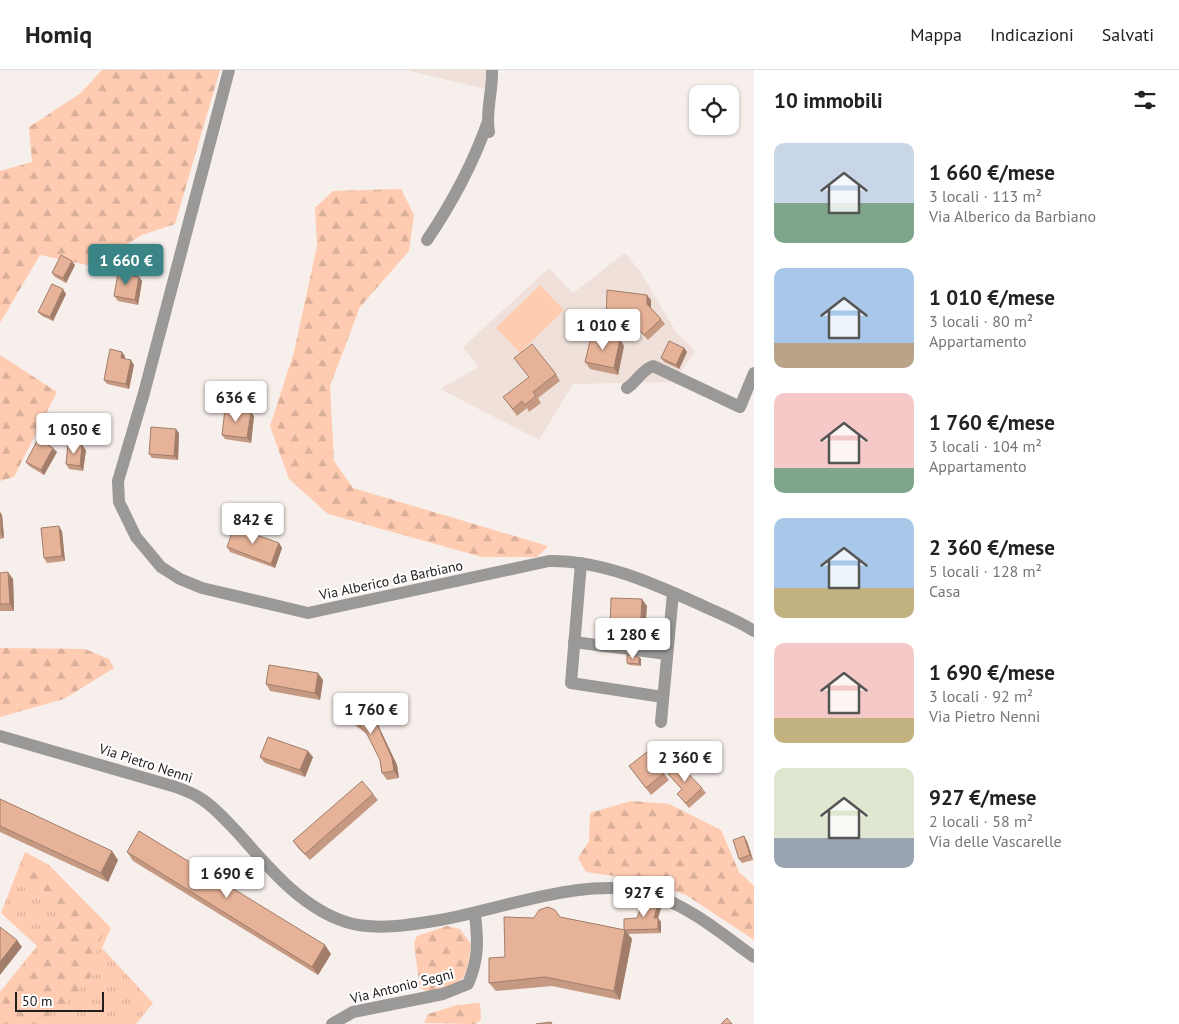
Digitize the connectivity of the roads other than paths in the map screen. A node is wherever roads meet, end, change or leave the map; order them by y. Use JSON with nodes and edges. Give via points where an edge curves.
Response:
{"nodes":[{"id":1,"x":229,"y":70,"type":"edge"},
{"id":2,"x":492,"y":70,"type":"edge"},
{"id":3,"x":427,"y":240,"type":"dead end"},
{"id":4,"x":754,"y":372,"type":"edge"},
{"id":5,"x":627,"y":388,"type":"dead end"},
{"id":6,"x":580,"y":563,"type":"junction"},
{"id":7,"x":673,"y":593,"type":"junction"},
{"id":8,"x":754,"y":631,"type":"edge"},
{"id":9,"x":574,"y":642,"type":"junction"},
{"id":10,"x":667,"y":654,"type":"junction"},
{"id":11,"x":664,"y":697,"type":"junction"},
{"id":12,"x":661,"y":722,"type":"dead end"},
{"id":13,"x":0,"y":736,"type":"edge"},
{"id":14,"x":475,"y":914,"type":"junction"},
{"id":15,"x":754,"y":957,"type":"edge"},
{"id":16,"x":332,"y":1024,"type":"edge"}],
"edges":[{"from":1,"to":6,"type":"street","name":"Via Alberico da Barbiano","via":[[118,481],[120,502],[143,548],[161,567],[202,588],[308,613],[550,561]]},
{"from":2,"to":3,"type":"street","via":[[488,130],[451,204]]},
{"from":4,"to":5,"type":"street","via":[[740,407],[653,366]]},
{"from":6,"to":7,"type":"street","name":"Via Alberico da Barbiano","via":[[602,567]]},
{"from":6,"to":9,"type":"street"},
{"from":7,"to":8,"type":"street","name":"Via Alberico da Barbiano"},
{"from":7,"to":10,"type":"street"},
{"from":9,"to":10,"type":"street"},
{"from":9,"to":11,"type":"street","via":[[571,683]]},
{"from":10,"to":11,"type":"street"},
{"from":11,"to":12,"type":"street"},
{"from":13,"to":14,"type":"street","name":"Via Pietro Nenni","via":[[176,787],[201,798],[292,889],[323,913],[339,919],[370,926],[422,923]]},
{"from":14,"to":15,"type":"street","name":"Via Pietro Nenni","via":[[585,889],[628,888],[673,903]]},
{"from":14,"to":16,"type":"street","name":"Via Antonio Segni","via":[[476,964],[468,984],[443,994],[353,1012]]}]}
